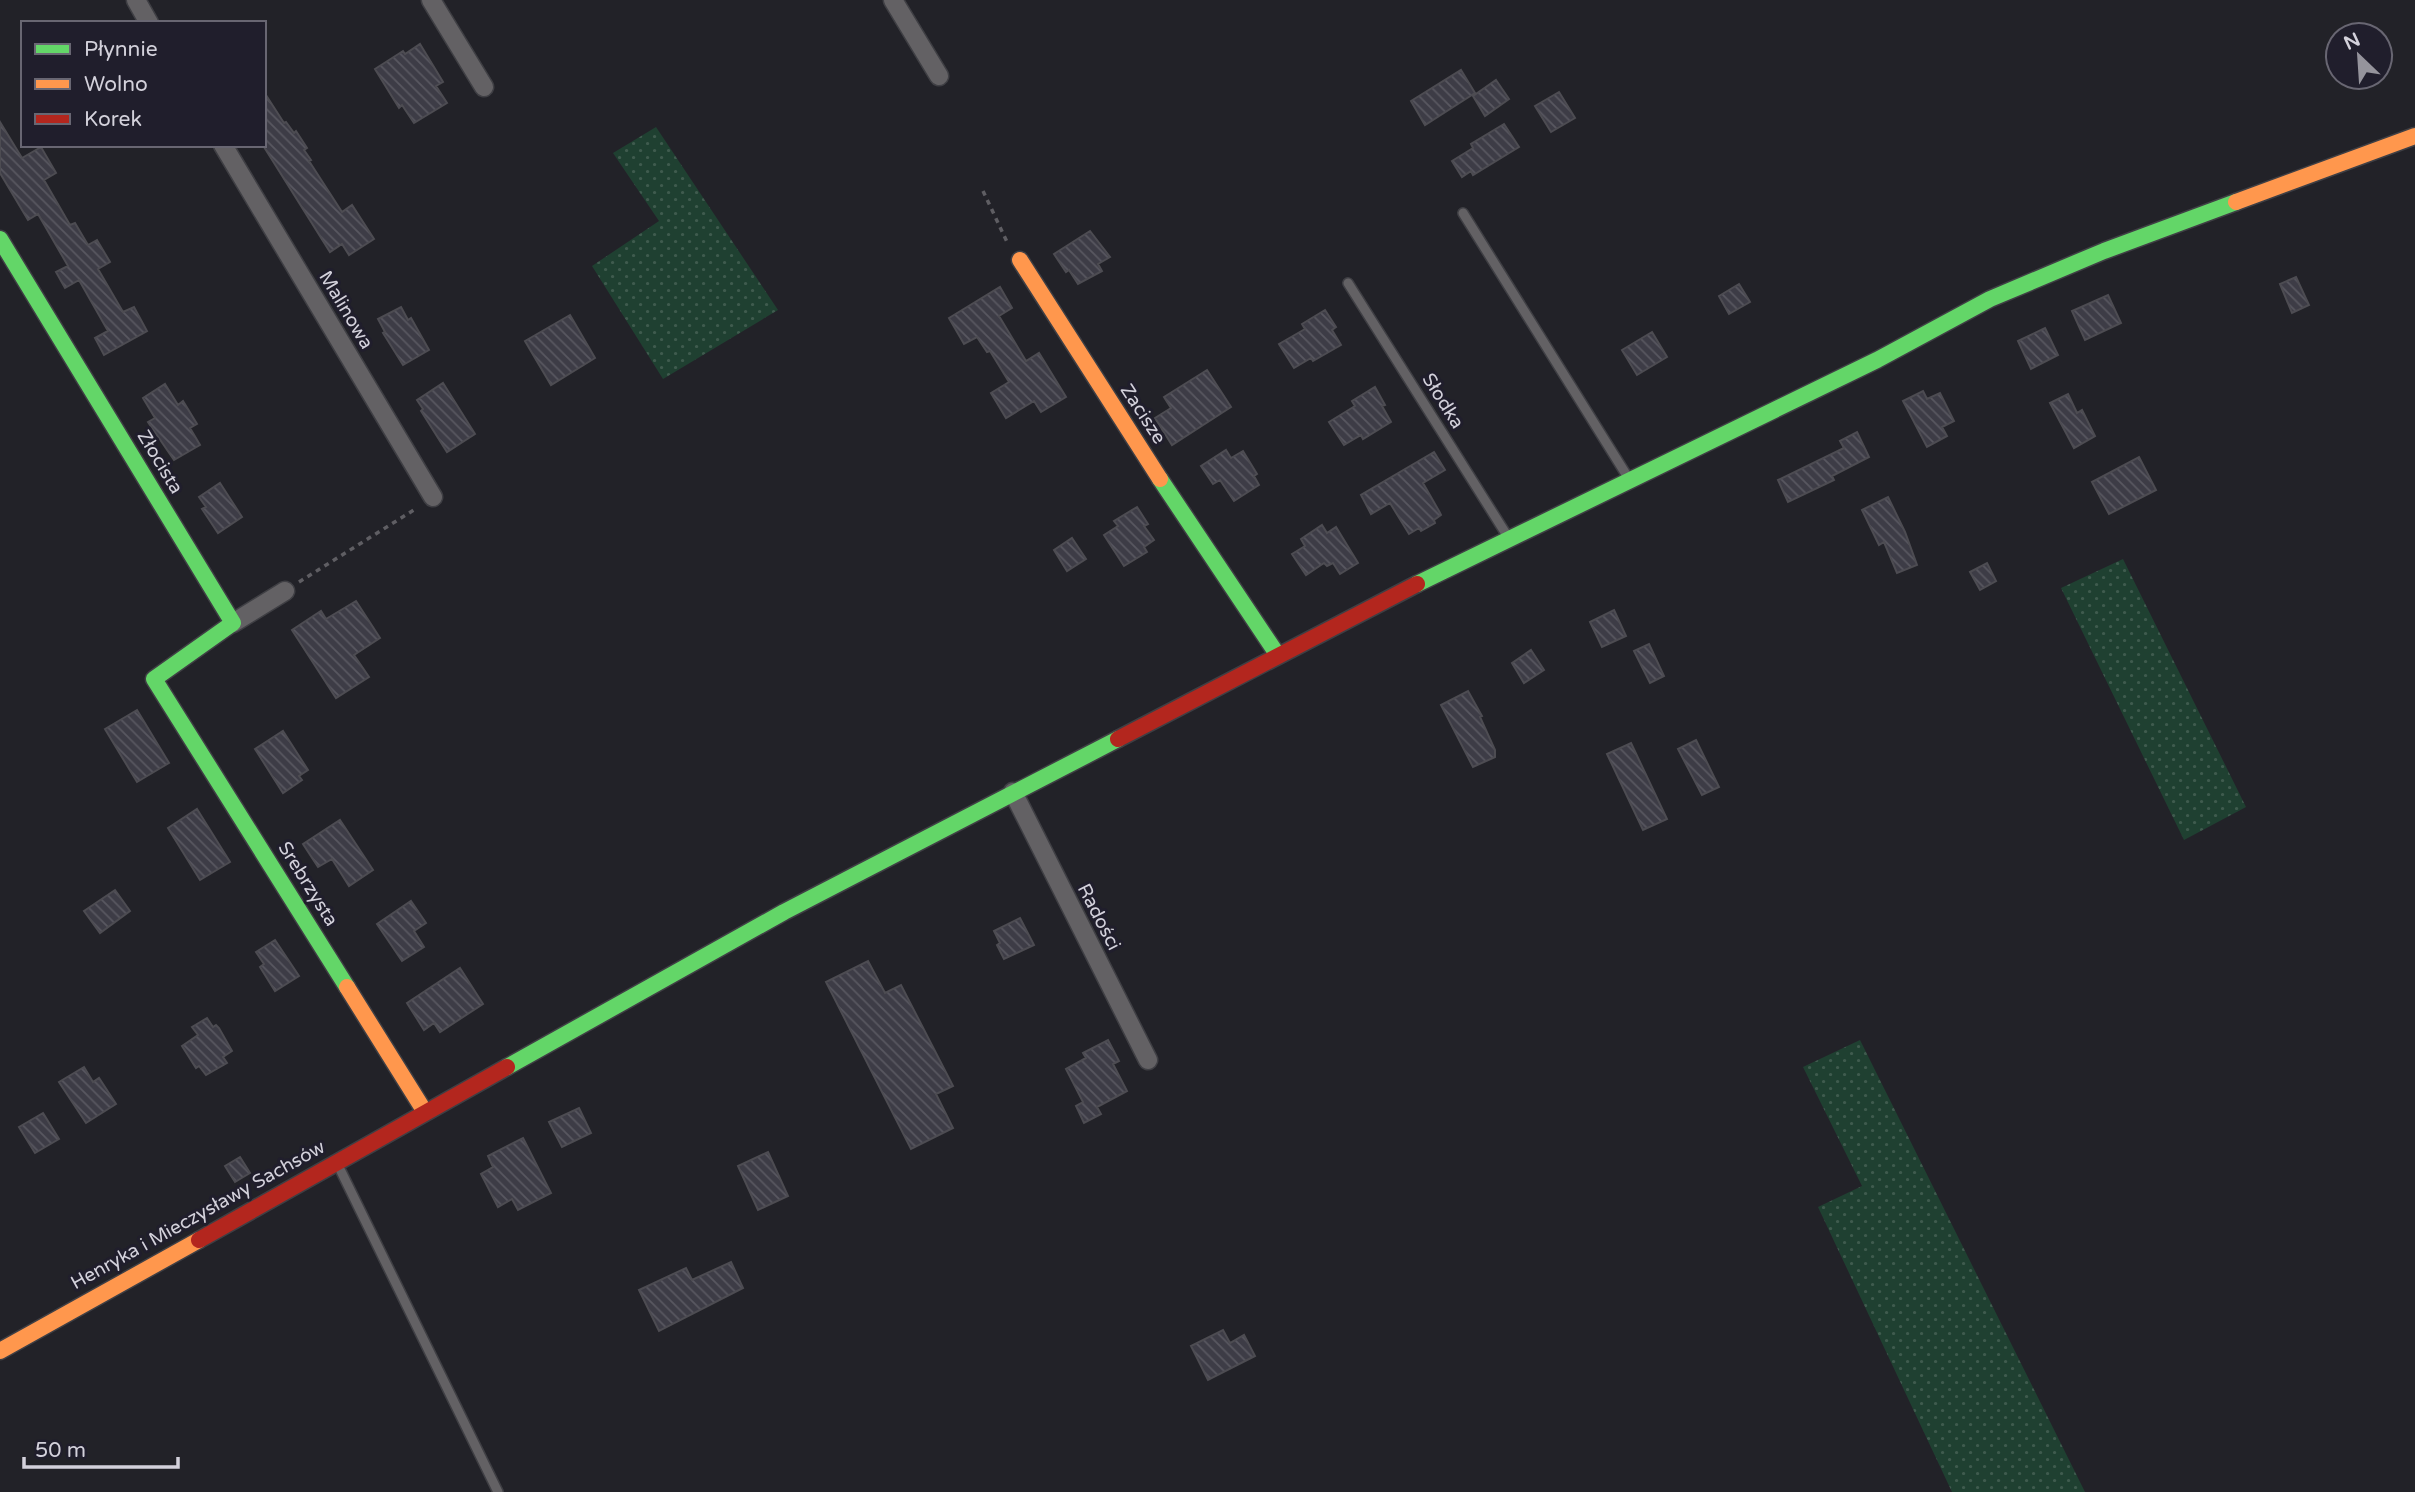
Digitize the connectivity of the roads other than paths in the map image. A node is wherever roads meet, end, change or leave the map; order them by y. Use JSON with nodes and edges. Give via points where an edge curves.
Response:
{"nodes":[{"id":1,"x":136,"y":0,"type":"edge"},
{"id":2,"x":431,"y":0,"type":"edge"},
{"id":3,"x":893,"y":0,"type":"edge"},
{"id":4,"x":148,"y":21,"type":"edge"},
{"id":5,"x":939,"y":76,"type":"dead end"},
{"id":6,"x":484,"y":87,"type":"dead end"},
{"id":7,"x":2415,"y":136,"type":"edge"},
{"id":8,"x":224,"y":147,"type":"edge"},
{"id":9,"x":1463,"y":213,"type":"dead end"},
{"id":10,"x":0,"y":239,"type":"edge"},
{"id":11,"x":1020,"y":260,"type":"road end"},
{"id":12,"x":1348,"y":283,"type":"dead end"},
{"id":13,"x":1630,"y":480,"type":"junction"},
{"id":14,"x":433,"y":497,"type":"road end"},
{"id":15,"x":1509,"y":538,"type":"junction"},
{"id":16,"x":285,"y":591,"type":"road end"},
{"id":17,"x":233,"y":624,"type":"junction"},
{"id":18,"x":1277,"y":654,"type":"junction"},
{"id":19,"x":1013,"y":792,"type":"junction"},
{"id":20,"x":1148,"y":1060,"type":"dead end"},
{"id":21,"x":421,"y":1114,"type":"junction"},
{"id":22,"x":336,"y":1161,"type":"junction"},
{"id":23,"x":0,"y":1351,"type":"edge"},
{"id":24,"x":498,"y":1492,"type":"edge"}],
"edges":[{"from":1,"to":4,"type":"street"},
{"from":2,"to":6,"type":"street"},
{"from":3,"to":5,"type":"street"},
{"from":7,"to":13,"type":"street","name":"Henryka i Mieczysławy Sachsów","via":[[2024,284]]},
{"from":8,"to":14,"type":"street","name":"Malinowa"},
{"from":9,"to":13,"type":"lane"},
{"from":10,"to":17,"type":"street","name":"Złocista"},
{"from":11,"to":18,"type":"street","name":"Zacisze"},
{"from":12,"to":15,"type":"lane","name":"Słodka"},
{"from":13,"to":15,"type":"street","name":"Henryka i Mieczysławy Sachsów"},
{"from":15,"to":18,"type":"street","name":"Henryka i Mieczysławy Sachsów"},
{"from":16,"to":17,"type":"street"},
{"from":17,"to":21,"type":"street","name":"Srebrzysta","via":[[154,679]]},
{"from":18,"to":19,"type":"street","name":"Henryka i Mieczysławy Sachsów"},
{"from":19,"to":20,"type":"street","name":"Radości"},
{"from":19,"to":21,"type":"street","name":"Henryka i Mieczysławy Sachsów","via":[[784,912]]},
{"from":21,"to":22,"type":"street","name":"Henryka i Mieczysławy Sachsów"},
{"from":22,"to":23,"type":"street","name":"Henryka i Mieczysławy Sachsów"},
{"from":22,"to":24,"type":"lane"}]}
